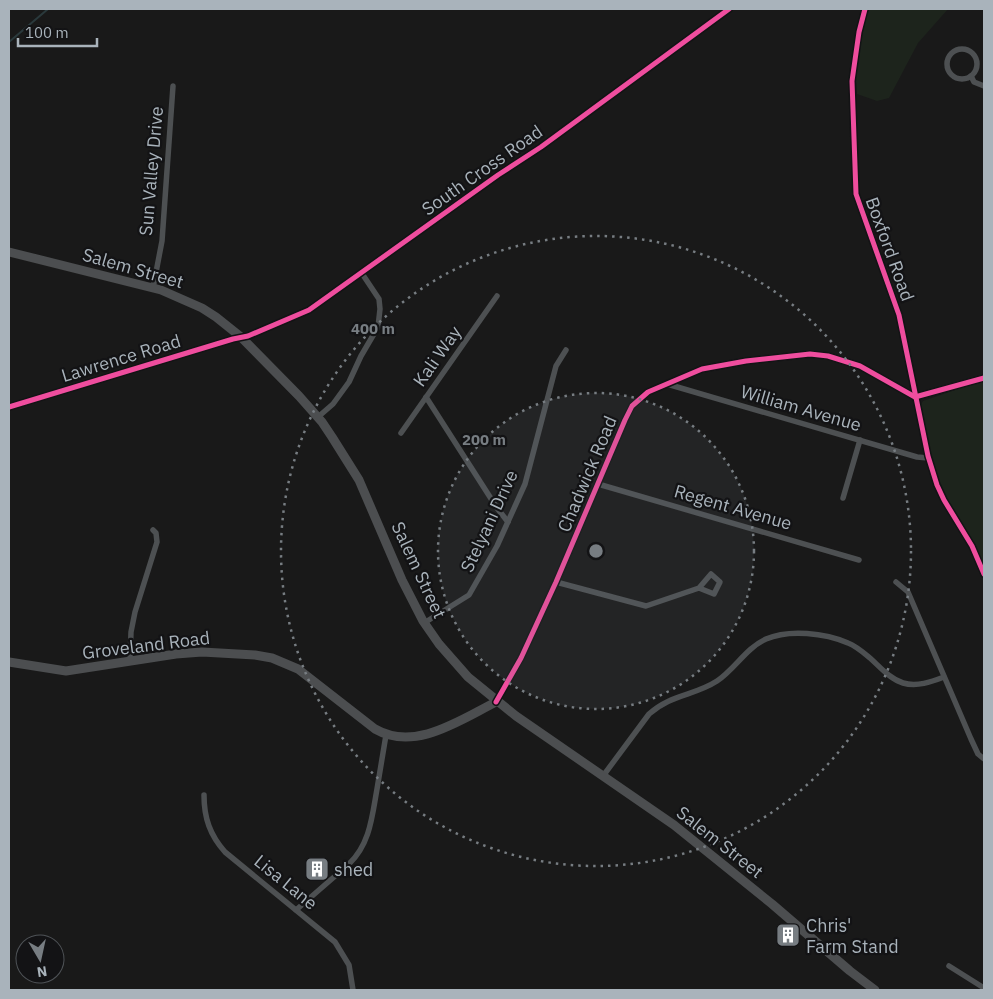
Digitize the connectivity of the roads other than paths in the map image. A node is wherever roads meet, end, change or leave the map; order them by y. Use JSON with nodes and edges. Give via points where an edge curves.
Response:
{"nodes":[{"id":1,"x":730,"y":9,"type":"edge"},
{"id":2,"x":865,"y":9,"type":"edge"},
{"id":3,"x":971,"y":76,"type":"junction"},
{"id":4,"x":173,"y":86,"type":"dead end"},
{"id":5,"x":984,"y":86,"type":"edge"},
{"id":6,"x":9,"y":252,"type":"edge"},
{"id":7,"x":361,"y":272,"type":"junction"},
{"id":8,"x":153,"y":288,"type":"junction"},
{"id":9,"x":497,"y":296,"type":"dead end"},
{"id":10,"x":241,"y":337,"type":"junction"},
{"id":11,"x":566,"y":350,"type":"dead end"},
{"id":12,"x":984,"y":378,"type":"edge"},
{"id":13,"x":667,"y":384,"type":"junction"},
{"id":14,"x":915,"y":396,"type":"junction"},
{"id":15,"x":426,"y":398,"type":"junction"},
{"id":16,"x":9,"y":407,"type":"edge"},
{"id":17,"x":318,"y":417,"type":"junction"},
{"id":18,"x":401,"y":433,"type":"dead end"},
{"id":19,"x":860,"y":440,"type":"junction"},
{"id":20,"x":928,"y":458,"type":"junction"},
{"id":21,"x":598,"y":484,"type":"junction"},
{"id":22,"x":842,"y":498,"type":"dead end"},
{"id":23,"x":508,"y":522,"type":"junction"},
{"id":24,"x":153,"y":530,"type":"dead end"},
{"id":25,"x":859,"y":560,"type":"dead end"},
{"id":26,"x":984,"y":574,"type":"edge"},
{"id":27,"x":556,"y":582,"type":"junction"},
{"id":28,"x":896,"y":582,"type":"dead end"},
{"id":29,"x":699,"y":588,"type":"dead end"},
{"id":30,"x":424,"y":623,"type":"junction"},
{"id":31,"x":9,"y":662,"type":"edge"},
{"id":32,"x":130,"y":662,"type":"junction"},
{"id":33,"x":944,"y":677,"type":"junction"},
{"id":34,"x":496,"y":702,"type":"junction"},
{"id":35,"x":386,"y":735,"type":"junction"},
{"id":36,"x":984,"y":759,"type":"edge"},
{"id":37,"x":603,"y":776,"type":"junction"},
{"id":38,"x":204,"y":795,"type":"dead end"},
{"id":39,"x":296,"y":910,"type":"junction"},
{"id":40,"x":949,"y":966,"type":"dead end"},
{"id":41,"x":984,"y":988,"type":"edge"},
{"id":42,"x":353,"y":990,"type":"edge"},
{"id":43,"x":875,"y":990,"type":"edge"}],
"edges":[{"from":1,"to":7,"type":"street","name":"South Cross Road","via":[[541,147]]},
{"from":2,"to":14,"type":"street","name":"Boxford Road","via":[[852,81],[856,194],[899,315]]},
{"from":3,"to":3,"type":"street","via":[[960,79],[950,73],[947,62],[953,52],[964,49],[974,55],[977,66]]},
{"from":3,"to":5,"type":"street","via":[[974,82]]},
{"from":4,"to":8,"type":"street","name":"Sun Valley Drive","via":[[162,241]]},
{"from":6,"to":8,"type":"main road","name":"Salem Street"},
{"from":7,"to":10,"type":"street","name":"South Cross Road","via":[[309,310]]},
{"from":7,"to":17,"type":"street","via":[[379,299],[378,327],[349,382],[333,404]]},
{"from":8,"to":10,"type":"main road","name":"Salem Street","via":[[202,308]]},
{"from":9,"to":15,"type":"street","name":"Kali Way"},
{"from":10,"to":16,"type":"street","name":"Lawrence Road"},
{"from":10,"to":17,"type":"main road","name":"Salem Street"},
{"from":11,"to":23,"type":"street","name":"Stelyani Drive","via":[[556,366],[530,469]]},
{"from":12,"to":14,"type":"street"},
{"from":13,"to":14,"type":"street","name":"Chadwick Road","via":[[716,366],[816,354],[860,366]]},
{"from":13,"to":19,"type":"street","name":"William Avenue"},
{"from":13,"to":21,"type":"street","name":"Chadwick Road","via":[[648,392],[632,406]]},
{"from":14,"to":20,"type":"street","name":"Boxford Road"},
{"from":15,"to":18,"type":"street","name":"Kali Way"},
{"from":15,"to":23,"type":"street"},
{"from":17,"to":30,"type":"main road","name":"Salem Street","via":[[359,480]]},
{"from":19,"to":20,"type":"street","name":"William Avenue"},
{"from":19,"to":22,"type":"street"},
{"from":20,"to":26,"type":"street","name":"Boxford Road","via":[[944,500],[972,546]]},
{"from":21,"to":25,"type":"street","name":"Regent Avenue"},
{"from":21,"to":27,"type":"street","name":"Chadwick Road"},
{"from":23,"to":30,"type":"street","name":"Stelyani Drive","via":[[469,595]]},
{"from":24,"to":32,"type":"street","via":[[157,542],[135,612]]},
{"from":27,"to":29,"type":"street","via":[[646,606]]},
{"from":27,"to":34,"type":"street","name":"Chadwick Road","via":[[521,658]]},
{"from":28,"to":33,"type":"street","via":[[908,592]]},
{"from":30,"to":34,"type":"main road","name":"Salem Street","via":[[463,672]]},
{"from":31,"to":32,"type":"main road","name":"Groveland Road","via":[[66,671]]},
{"from":32,"to":35,"type":"main road","name":"Groveland Road","via":[[202,652],[272,658],[298,670]]},
{"from":33,"to":36,"type":"street","via":[[978,754]]},
{"from":33,"to":37,"type":"street","via":[[927,683],[905,683],[892,677],[850,643],[799,633],[776,635],[758,643],[716,681],[655,708]]},
{"from":34,"to":35,"type":"main road","via":[[433,732],[402,737]]},
{"from":34,"to":37,"type":"main road","name":"Salem Street"},
{"from":35,"to":39,"type":"street","via":[[371,823],[363,845],[355,859]]},
{"from":37,"to":43,"type":"main road","name":"Salem Street","via":[[701,846]]},
{"from":38,"to":39,"type":"street","name":"Lisa Lane","via":[[208,826],[225,852]]},
{"from":39,"to":42,"type":"street","name":"Lisa Lane","via":[[341,950],[351,972]]},
{"from":40,"to":41,"type":"street"}]}
